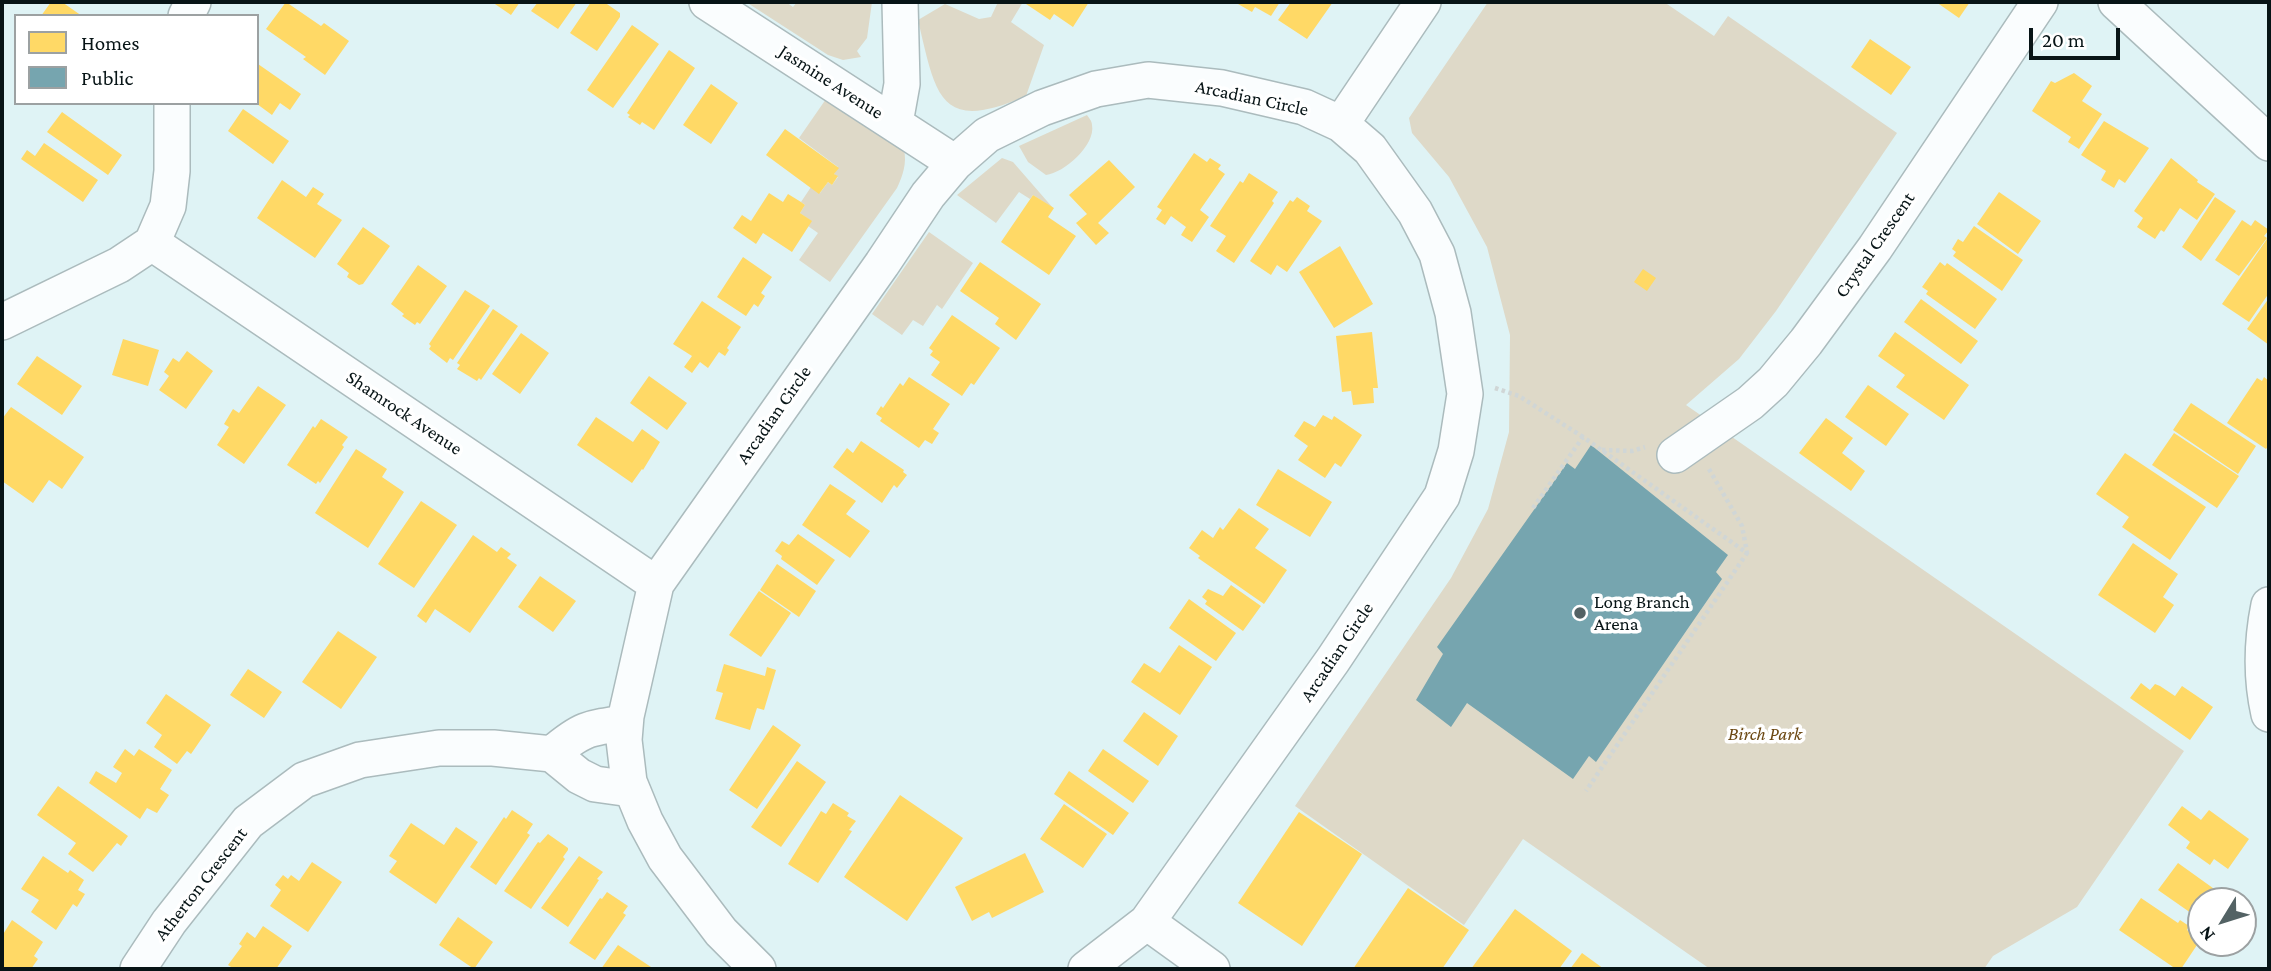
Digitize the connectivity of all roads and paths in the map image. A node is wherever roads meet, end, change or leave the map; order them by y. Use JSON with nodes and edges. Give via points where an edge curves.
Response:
{"nodes":[{"id":1,"x":707,"y":2,"type":"edge"},
{"id":2,"x":900,"y":2,"type":"edge"},
{"id":3,"x":1423,"y":2,"type":"edge"},
{"id":4,"x":2040,"y":2,"type":"edge"},
{"id":5,"x":2116,"y":2,"type":"edge"},
{"id":6,"x":172,"y":105,"type":"edge"},
{"id":7,"x":895,"y":123,"type":"junction"},
{"id":8,"x":1341,"y":124,"type":"junction"},
{"id":9,"x":2269,"y":143,"type":"edge"},
{"id":10,"x":955,"y":163,"type":"junction"},
{"id":11,"x":152,"y":243,"type":"junction"},
{"id":12,"x":2,"y":322,"type":"edge"},
{"id":13,"x":1464,"y":376,"type":"junction"},
{"id":14,"x":1583,"y":437,"type":"junction"},
{"id":15,"x":1684,"y":449,"type":"junction"},
{"id":16,"x":1601,"y":450,"type":"junction"},
{"id":17,"x":1533,"y":508,"type":"dead end"},
{"id":18,"x":1747,"y":553,"type":"junction"},
{"id":19,"x":656,"y":584,"type":"junction"},
{"id":20,"x":2269,"y":605,"type":"edge"},
{"id":21,"x":2269,"y":714,"type":"edge"},
{"id":22,"x":625,"y":723,"type":"junction"},
{"id":23,"x":552,"y":754,"type":"junction"},
{"id":24,"x":631,"y":789,"type":"junction"},
{"id":25,"x":1586,"y":791,"type":"dead end"},
{"id":26,"x":1147,"y":922,"type":"junction"},
{"id":27,"x":138,"y":969,"type":"edge"},
{"id":28,"x":755,"y":969,"type":"edge"},
{"id":29,"x":1086,"y":969,"type":"edge"},
{"id":30,"x":1212,"y":969,"type":"edge"}],
"edges":[{"from":1,"to":7,"type":"street","name":"Jasmine Avenue"},
{"from":2,"to":7,"type":"street","via":[[902,83]]},
{"from":3,"to":8,"type":"street"},
{"from":4,"to":15,"type":"street","name":"Crystal Crescent","via":[[1875,248],[1806,342],[1750,403]]},
{"from":5,"to":9,"type":"street"},
{"from":6,"to":11,"type":"street","via":[[168,206]]},
{"from":7,"to":10,"type":"street","name":"Jasmine Avenue"},
{"from":8,"to":10,"type":"street","name":"Arcadian Circle","via":[[1304,107],[1222,88],[1148,80],[1096,89],[1042,108],[987,135]]},
{"from":8,"to":13,"type":"street","name":"Arcadian Circle","via":[[1370,149],[1415,212],[1437,254]]},
{"from":10,"to":19,"type":"street","name":"Arcadian Circle"},
{"from":11,"to":12,"type":"street","via":[[119,265]]},
{"from":11,"to":19,"type":"street","name":"Shamrock Avenue"},
{"from":13,"to":14,"type":"path","via":[[1519,396]]},
{"from":13,"to":26,"type":"street","name":"Arcadian Circle","via":[[1456,451],[1442,496],[1333,660]]},
{"from":14,"to":16,"type":"path"},
{"from":14,"to":17,"type":"path"},
{"from":15,"to":16,"type":"path","via":[[1656,444],[1632,451]]},
{"from":15,"to":18,"type":"path","via":[[1742,526]]},
{"from":16,"to":18,"type":"path"},
{"from":18,"to":25,"type":"path"},
{"from":19,"to":22,"type":"street","name":"Arcadian Circle"},
{"from":20,"to":21,"type":"street","via":[[2264,678]]},
{"from":22,"to":23,"type":"street","via":[[579,732]]},
{"from":22,"to":24,"type":"street","name":"Arcadian Circle"},
{"from":23,"to":24,"type":"street","via":[[595,784]]},
{"from":23,"to":27,"type":"street","name":"Atherton Crescent","via":[[439,748],[360,760],[304,780],[248,822]]},
{"from":24,"to":28,"type":"street","name":"Arcadian Circle","via":[[665,858]]},
{"from":26,"to":29,"type":"street","name":"Arcadian Circle"},
{"from":26,"to":30,"type":"street"}]}
